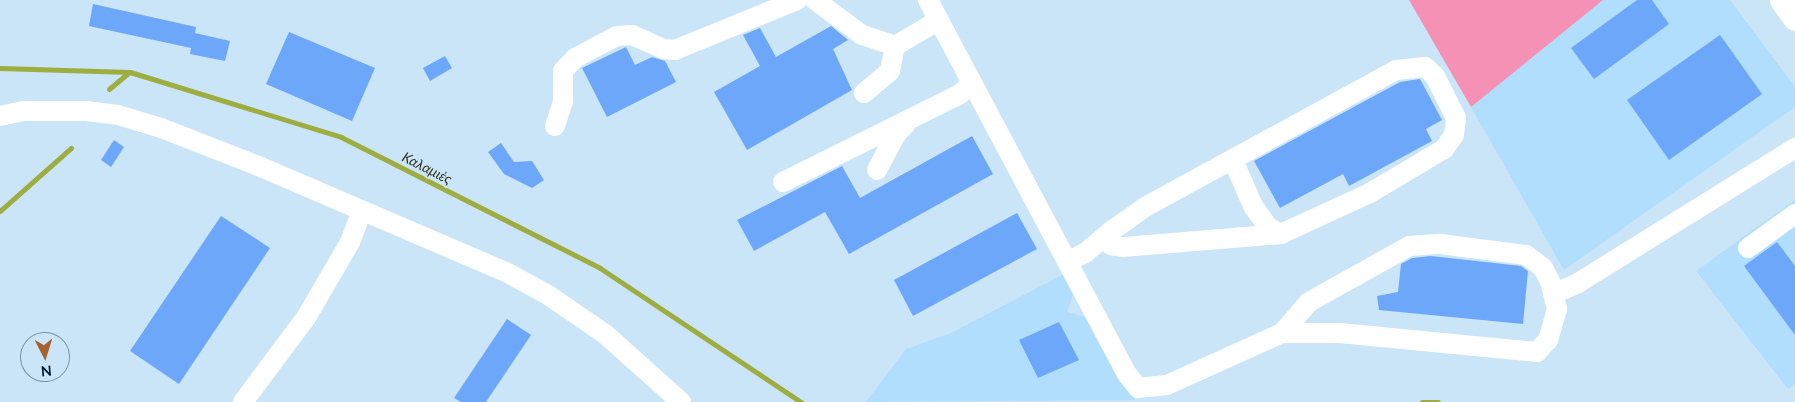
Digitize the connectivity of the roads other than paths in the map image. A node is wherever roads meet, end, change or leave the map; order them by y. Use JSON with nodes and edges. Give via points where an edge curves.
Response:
{"nodes":[{"id":1,"x":797,"y":0,"type":"edge"},
{"id":2,"x":814,"y":0,"type":"edge"},
{"id":3,"x":928,"y":0,"type":"edge"},
{"id":4,"x":1782,"y":0,"type":"edge"},
{"id":5,"x":1795,"y":18,"type":"edge"},
{"id":6,"x":938,"y":20,"type":"junction"},
{"id":7,"x":895,"y":46,"type":"junction"},
{"id":8,"x":972,"y":83,"type":"junction"},
{"id":9,"x":864,"y":93,"type":"dead end"},
{"id":10,"x":0,"y":116,"type":"edge"},
{"id":11,"x":912,"y":118,"type":"junction"},
{"id":12,"x":556,"y":126,"type":"dead end"},
{"id":13,"x":1795,"y":148,"type":"edge"},
{"id":14,"x":1233,"y":160,"type":"junction"},
{"id":15,"x":877,"y":170,"type":"dead end"},
{"id":16,"x":783,"y":182,"type":"dead end"},
{"id":17,"x":362,"y":210,"type":"junction"},
{"id":18,"x":1795,"y":214,"type":"edge"},
{"id":19,"x":1281,"y":234,"type":"junction"},
{"id":20,"x":1104,"y":238,"type":"junction"},
{"id":21,"x":1748,"y":248,"type":"dead end"},
{"id":22,"x":1069,"y":261,"type":"junction"},
{"id":23,"x":1555,"y":292,"type":"junction"},
{"id":24,"x":1282,"y":333,"type":"junction"},
{"id":25,"x":243,"y":402,"type":"edge"},
{"id":26,"x":681,"y":402,"type":"edge"}],
"edges":[{"from":1,"to":12,"type":"street","via":[[675,50],[664,49],[632,35],[575,58],[563,71],[563,100]]},
{"from":2,"to":7,"type":"street","via":[[862,35]]},
{"from":3,"to":6,"type":"street"},
{"from":4,"to":5,"type":"main road"},
{"from":6,"to":7,"type":"street"},
{"from":6,"to":8,"type":"street"},
{"from":7,"to":9,"type":"street","via":[[890,71]]},
{"from":8,"to":11,"type":"street","via":[[960,94]]},
{"from":8,"to":22,"type":"street"},
{"from":10,"to":17,"type":"street","via":[[24,112],[86,111],[118,115],[161,128]]},
{"from":11,"to":15,"type":"street","via":[[896,134]]},
{"from":11,"to":16,"type":"street"},
{"from":13,"to":23,"type":"street","via":[[1578,283]]},
{"from":14,"to":19,"type":"street","via":[[1253,206],[1269,228]]},
{"from":14,"to":19,"type":"street","via":[[1396,70],[1424,67],[1435,76],[1456,118],[1454,135],[1444,150],[1370,193]]},
{"from":14,"to":20,"type":"street","via":[[1145,207]]},
{"from":17,"to":25,"type":"street","via":[[350,242],[307,316]]},
{"from":17,"to":26,"type":"street","via":[[506,272],[548,295],[605,334]]},
{"from":18,"to":21,"type":"street"},
{"from":19,"to":20,"type":"street","via":[[1122,247],[1111,245]]},
{"from":20,"to":22,"type":"street"},
{"from":22,"to":24,"type":"street","via":[[1127,374],[1138,388],[1167,385]]},
{"from":23,"to":24,"type":"street","via":[[1557,309],[1553,326],[1548,340],[1537,352],[1340,333]]},
{"from":23,"to":24,"type":"street","via":[[1543,268],[1526,255],[1440,244],[1409,246],[1309,302]]}]}
